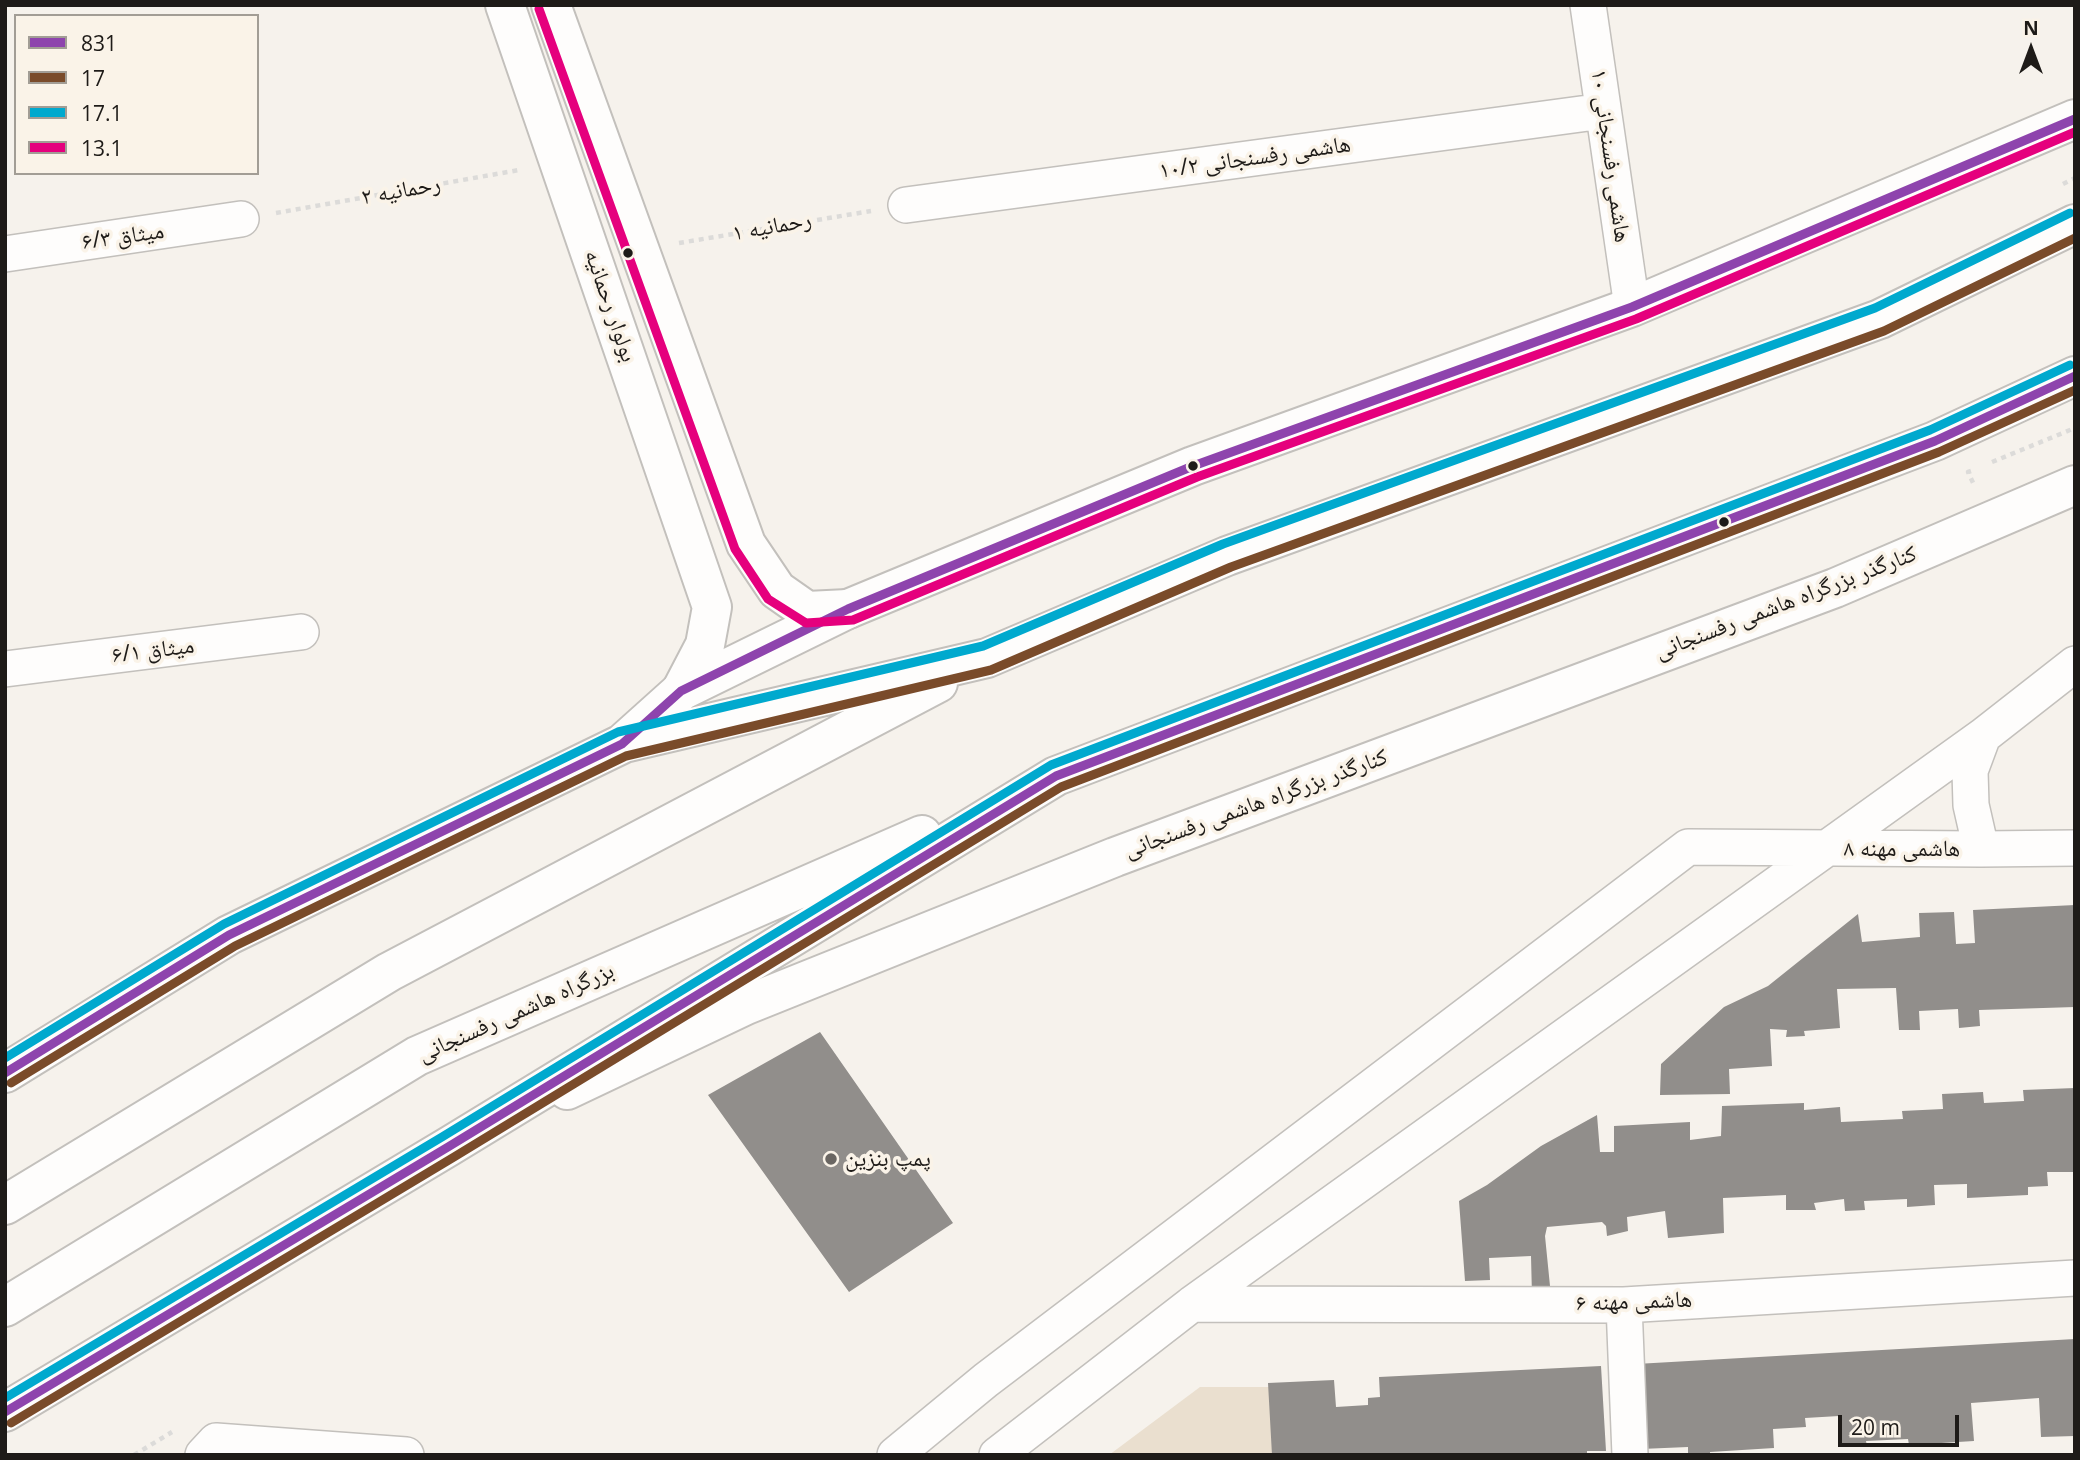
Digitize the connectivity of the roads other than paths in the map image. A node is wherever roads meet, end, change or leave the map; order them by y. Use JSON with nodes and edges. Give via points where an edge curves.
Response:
{"nodes":[{"id":1,"x":505,"y":5,"type":"edge"},
{"id":2,"x":551,"y":5,"type":"edge"},
{"id":3,"x":1588,"y":5,"type":"edge"},
{"id":4,"x":1604,"y":111,"type":"junction"},
{"id":5,"x":2075,"y":119,"type":"edge"},
{"id":6,"x":567,"y":178,"type":"junction"},
{"id":7,"x":614,"y":180,"type":"junction"},
{"id":8,"x":906,"y":205,"type":"road end"},
{"id":9,"x":241,"y":219,"type":"road end"},
{"id":10,"x":2075,"y":224,"type":"edge"},
{"id":11,"x":5,"y":254,"type":"edge"},
{"id":12,"x":1632,"y":307,"type":"junction"},
{"id":13,"x":2075,"y":376,"type":"edge"},
{"id":14,"x":2075,"y":485,"type":"edge"},
{"id":15,"x":848,"y":609,"type":"junction"},
{"id":16,"x":301,"y":632,"type":"dead end"},
{"id":17,"x":987,"y":658,"type":"junction"},
{"id":18,"x":2075,"y":664,"type":"edge"},
{"id":19,"x":5,"y":670,"type":"edge"},
{"id":20,"x":681,"y":691,"type":"junction"},
{"id":21,"x":1983,"y":736,"type":"junction"},
{"id":22,"x":622,"y":744,"type":"junction"},
{"id":23,"x":1056,"y":776,"type":"junction"},
{"id":24,"x":2075,"y":848,"type":"edge"},
{"id":25,"x":1981,"y":849,"type":"junction"},
{"id":26,"x":1823,"y":850,"type":"junction"},
{"id":27,"x":5,"y":1073,"type":"edge"},
{"id":28,"x":448,"y":1147,"type":"junction"},
{"id":29,"x":5,"y":1205,"type":"edge"},
{"id":30,"x":2075,"y":1278,"type":"edge"},
{"id":31,"x":1192,"y":1304,"type":"junction"},
{"id":32,"x":1624,"y":1305,"type":"junction"},
{"id":33,"x":5,"y":1307,"type":"edge"},
{"id":34,"x":5,"y":1412,"type":"edge"},
{"id":35,"x":203,"y":1455,"type":"edge"},
{"id":36,"x":406,"y":1455,"type":"edge"},
{"id":37,"x":895,"y":1455,"type":"edge"},
{"id":38,"x":997,"y":1455,"type":"edge"},
{"id":39,"x":1630,"y":1455,"type":"edge"}],
"edges":[{"from":1,"to":6,"type":"main road","name":"بولوار رحمانیه"},
{"from":2,"to":7,"type":"main road","name":"بولوار رحمانیه"},
{"from":3,"to":4,"type":"street","name":"هاشمی رفسنجانی ۱۰"},
{"from":4,"to":8,"type":"street","name":"هاشمی رفسنجانی ۱۰/۲"},
{"from":4,"to":12,"type":"street","name":"هاشمی رفسنجانی ۱۰"},
{"from":5,"to":12,"type":"main road"},
{"from":6,"to":7,"type":"main road"},
{"from":6,"to":20,"type":"main road","name":"بولوار رحمانیه","via":[[712,607],[705,645]]},
{"from":7,"to":15,"type":"main road","name":"بولوار رحمانیه","via":[[746,544],[777,590],[807,611]]},
{"from":9,"to":11,"type":"street","name":"میثاق ۶/۳"},
{"from":10,"to":17,"type":"main road","via":[[1880,319],[1227,556]]},
{"from":12,"to":15,"type":"main road","via":[[1193,466]]},
{"from":13,"to":23,"type":"main road","name":"بزرگراه هاشمی رفسنجانی","via":[[1936,441]]},
{"from":14,"to":28,"type":"main road","name":"کنارگذر بزرگراه هاشمی رفسنجانی","via":[[1835,588],[1115,857],[746,1005]]},
{"from":15,"to":20,"type":"main road"},
{"from":16,"to":19,"type":"street","name":"میثاق ۶/۱"},
{"from":17,"to":22,"type":"main road"},
{"from":17,"to":29,"type":"main road","via":[[389,972]]},
{"from":18,"to":21,"type":"street"},
{"from":20,"to":22,"type":"main road"},
{"from":21,"to":25,"type":"street","name":"هاشمی مهنه ۸","via":[[1970,771],[1971,805]]},
{"from":21,"to":26,"type":"street"},
{"from":22,"to":27,"type":"main road","via":[[229,935]]},
{"from":23,"to":28,"type":"main road","name":"بزرگراه هاشمی رفسنجانی"},
{"from":23,"to":33,"type":"main road","name":"بزرگراه هاشمی رفسنجانی","via":[[416,1056]]},
{"from":24,"to":25,"type":"street","name":"هاشمی مهنه ۸"},
{"from":25,"to":26,"type":"street","name":"هاشمی مهنه ۸"},
{"from":26,"to":31,"type":"street"},
{"from":26,"to":37,"type":"street","name":"هاشمی مهنه ۸","via":[[1688,846],[986,1380]]},
{"from":28,"to":34,"type":"main road","name":"بزرگراه هاشمی رفسنجانی"},
{"from":30,"to":32,"type":"street","name":"هاشمی مهنه ۶"},
{"from":31,"to":32,"type":"street","name":"هاشمی مهنه ۶"},
{"from":31,"to":38,"type":"street"},
{"from":32,"to":39,"type":"street"},
{"from":35,"to":36,"type":"street","via":[[216,1441]]}]}
